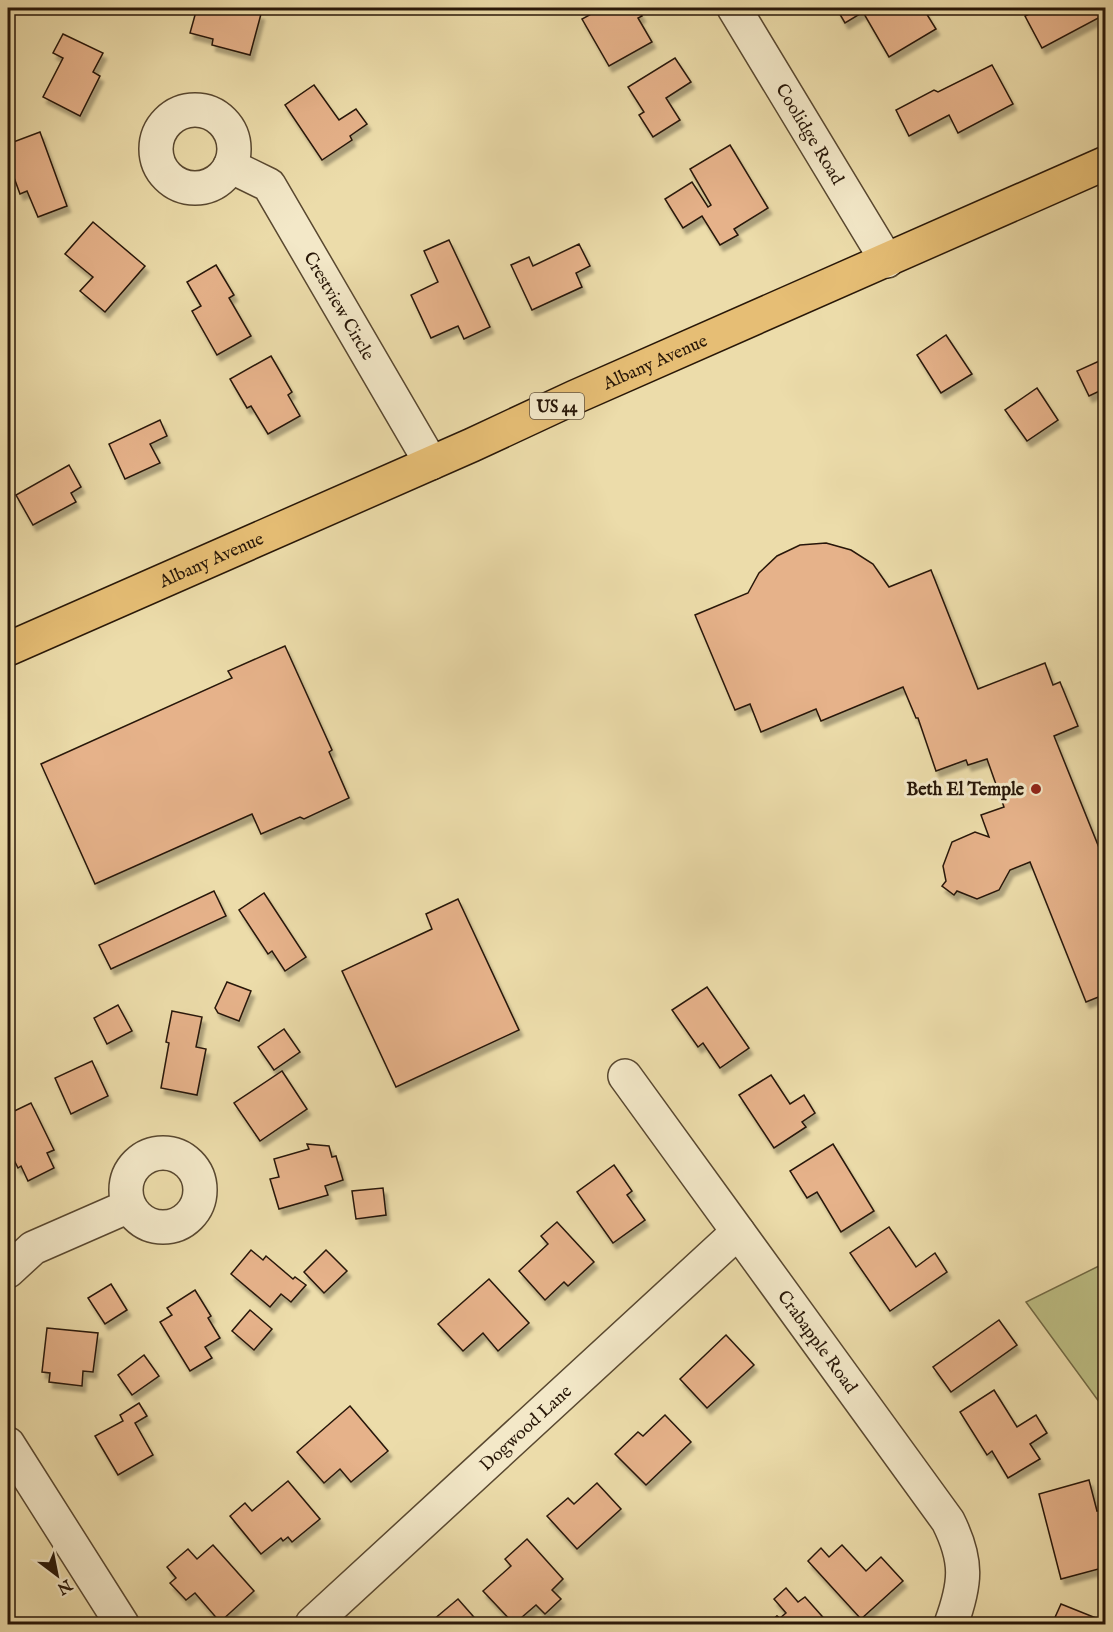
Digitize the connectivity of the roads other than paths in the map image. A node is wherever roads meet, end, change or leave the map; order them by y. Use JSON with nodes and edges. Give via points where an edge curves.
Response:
{"nodes":[{"id":1,"x":734,"y":8,"type":"edge"},
{"id":2,"x":1106,"y":163,"type":"edge"},
{"id":3,"x":230,"y":166,"type":"dead end"},
{"id":4,"x":887,"y":261,"type":"junction"},
{"id":5,"x":431,"y":463,"type":"junction"},
{"id":6,"x":8,"y":649,"type":"edge"},
{"id":7,"x":625,"y":1076,"type":"dead end"},
{"id":8,"x":129,"y":1206,"type":"dead end"},
{"id":9,"x":738,"y":1232,"type":"junction"},
{"id":10,"x":8,"y":1271,"type":"edge"},
{"id":11,"x":8,"y":1444,"type":"edge"},
{"id":12,"x":122,"y":1624,"type":"edge"},
{"id":13,"x":312,"y":1624,"type":"edge"},
{"id":14,"x":951,"y":1624,"type":"edge"}],
"edges":[{"from":1,"to":4,"type":"street","name":"Coolidge Road"},
{"from":2,"to":4,"type":"highway","name":"Albany Avenue","number":"US 44"},
{"from":3,"to":5,"type":"street","name":"Crestview Circle","via":[[269,185]]},
{"from":4,"to":5,"type":"highway","name":"Albany Avenue","number":"US 44"},
{"from":5,"to":6,"type":"highway","name":"Albany Avenue","number":"US 44"},
{"from":7,"to":9,"type":"street","name":"Crabapple Road"},
{"from":8,"to":10,"type":"street","via":[[33,1248]]},
{"from":9,"to":13,"type":"street","name":"Dogwood Lane"},
{"from":9,"to":14,"type":"street","name":"Crabapple Road","via":[[948,1521],[959,1543],[963,1568],[960,1599]]},
{"from":11,"to":12,"type":"street"}]}
